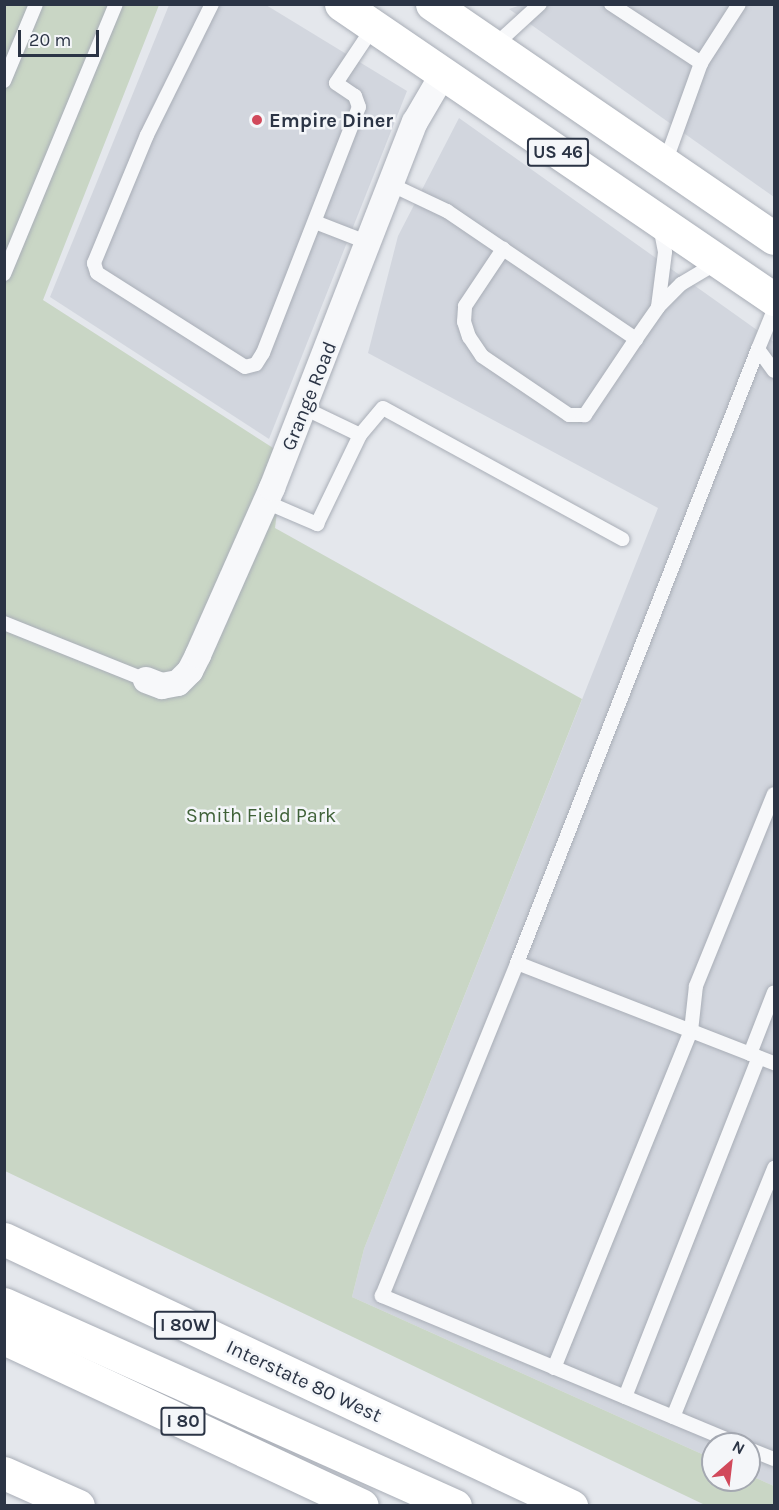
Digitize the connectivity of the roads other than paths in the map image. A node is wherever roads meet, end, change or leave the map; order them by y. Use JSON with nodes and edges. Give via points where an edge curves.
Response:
{"nodes":[{"id":1,"x":36,"y":4,"type":"edge"},
{"id":2,"x":116,"y":4,"type":"edge"},
{"id":3,"x":212,"y":4,"type":"edge"},
{"id":4,"x":341,"y":4,"type":"edge"},
{"id":5,"x":432,"y":4,"type":"edge"},
{"id":6,"x":540,"y":4,"type":"edge"},
{"id":7,"x":611,"y":4,"type":"edge"},
{"id":8,"x":739,"y":4,"type":"edge"},
{"id":9,"x":374,"y":26,"type":"junction"},
{"id":10,"x":494,"y":46,"type":"junction"},
{"id":11,"x":700,"y":63,"type":"junction"},
{"id":12,"x":443,"y":74,"type":"junction"},
{"id":13,"x":4,"y":81,"type":"edge"},
{"id":14,"x":665,"y":163,"type":"junction"},
{"id":15,"x":392,"y":185,"type":"junction"},
{"id":16,"x":659,"y":221,"type":"junction"},
{"id":17,"x":315,"y":222,"type":"junction"},
{"id":18,"x":774,"y":238,"type":"edge"},
{"id":19,"x":369,"y":243,"type":"junction"},
{"id":20,"x":9,"y":247,"type":"edge"},
{"id":21,"x":503,"y":249,"type":"junction"},
{"id":22,"x":718,"y":262,"type":"junction"},
{"id":23,"x":4,"y":274,"type":"edge"},
{"id":24,"x":774,"y":299,"type":"edge"},
{"id":25,"x":658,"y":306,"type":"junction"},
{"id":26,"x":774,"y":310,"type":"edge"},
{"id":27,"x":636,"y":339,"type":"junction"},
{"id":28,"x":758,"y":349,"type":"junction"},
{"id":29,"x":774,"y":371,"type":"edge"},
{"id":30,"x":304,"y":408,"type":"junction"},
{"id":31,"x":360,"y":435,"type":"junction"},
{"id":32,"x":266,"y":502,"type":"junction"},
{"id":33,"x":622,"y":539,"type":"dead end"},
{"id":34,"x":4,"y":623,"type":"edge"},
{"id":35,"x":146,"y":680,"type":"joint"},
{"id":36,"x":774,"y":794,"type":"edge"},
{"id":37,"x":517,"y":963,"type":"junction"},
{"id":38,"x":774,"y":992,"type":"edge"},
{"id":39,"x":691,"y":1031,"type":"junction"},
{"id":40,"x":755,"y":1055,"type":"junction"},
{"id":41,"x":774,"y":1063,"type":"edge"},
{"id":42,"x":774,"y":1168,"type":"edge"},
{"id":43,"x":4,"y":1239,"type":"edge"},
{"id":44,"x":4,"y":1304,"type":"edge"},
{"id":45,"x":4,"y":1338,"type":"edge"},
{"id":46,"x":554,"y":1368,"type":"junction"},
{"id":47,"x":625,"y":1397,"type":"junction"},
{"id":48,"x":673,"y":1417,"type":"junction"},
{"id":49,"x":709,"y":1432,"type":"edge"},
{"id":50,"x":4,"y":1473,"type":"edge"},
{"id":51,"x":78,"y":1506,"type":"edge"},
{"id":52,"x":362,"y":1506,"type":"edge"},
{"id":53,"x":455,"y":1506,"type":"edge"},
{"id":54,"x":571,"y":1506,"type":"edge"}],
"edges":[{"from":1,"to":13,"type":"lane"},
{"from":2,"to":20,"type":"lane"},
{"from":3,"to":17,"type":"lane","via":[[147,135],[94,263],[97,273],[245,367],[256,364],[263,353]]},
{"from":4,"to":9,"type":"highway","number":"US 46"},
{"from":5,"to":10,"type":"highway","number":"US 46"},
{"from":6,"to":10,"type":"lane"},
{"from":7,"to":11,"type":"lane"},
{"from":8,"to":11,"type":"lane"},
{"from":9,"to":12,"type":"highway","number":"US 46"},
{"from":9,"to":17,"type":"lane","via":[[336,84],[355,96],[359,107]]},
{"from":10,"to":14,"type":"highway","number":"US 46"},
{"from":11,"to":14,"type":"lane"},
{"from":12,"to":15,"type":"street","name":"Grange Road","via":[[416,122]]},
{"from":12,"to":16,"type":"highway","number":"US 46"},
{"from":14,"to":18,"type":"highway","number":"US 46"},
{"from":15,"to":19,"type":"street","name":"Grange Road"},
{"from":15,"to":21,"type":"lane","via":[[447,211]]},
{"from":16,"to":22,"type":"highway","number":"US 46"},
{"from":16,"to":25,"type":"lane","via":[[665,252]]},
{"from":17,"to":19,"type":"lane"},
{"from":19,"to":30,"type":"street","name":"Grange Road"},
{"from":20,"to":23,"type":"lane"},
{"from":21,"to":27,"type":"lane"},
{"from":21,"to":27,"type":"lane","via":[[465,306],[464,322],[469,337],[482,356],[569,414],[585,415]]},
{"from":22,"to":24,"type":"highway","number":"US 46"},
{"from":22,"to":25,"type":"lane","via":[[681,284]]},
{"from":25,"to":27,"type":"lane"},
{"from":26,"to":28,"type":"lane"},
{"from":28,"to":29,"type":"lane"},
{"from":28,"to":37,"type":"lane"},
{"from":30,"to":31,"type":"lane"},
{"from":30,"to":32,"type":"street","name":"Grange Road"},
{"from":31,"to":32,"type":"lane","via":[[317,524]]},
{"from":31,"to":33,"type":"lane","via":[[383,408]]},
{"from":32,"to":35,"type":"street","name":"Grange Road","via":[[190,670],[178,683],[162,686]]},
{"from":34,"to":35,"type":"lane"},
{"from":36,"to":39,"type":"lane","via":[[696,986]]},
{"from":37,"to":39,"type":"lane"},
{"from":37,"to":46,"type":"lane","via":[[382,1296]]},
{"from":38,"to":40,"type":"lane"},
{"from":39,"to":40,"type":"lane"},
{"from":39,"to":46,"type":"lane"},
{"from":40,"to":41,"type":"lane"},
{"from":40,"to":47,"type":"lane"},
{"from":42,"to":48,"type":"lane"},
{"from":43,"to":54,"type":"highway","name":"Interstate 80 West","number":"I 80W"},
{"from":44,"to":53,"type":"highway"},
{"from":45,"to":52,"type":"highway","number":"I 80"},
{"from":46,"to":47,"type":"lane"},
{"from":47,"to":48,"type":"lane"},
{"from":48,"to":49,"type":"lane"},
{"from":50,"to":51,"type":"highway"}]}
